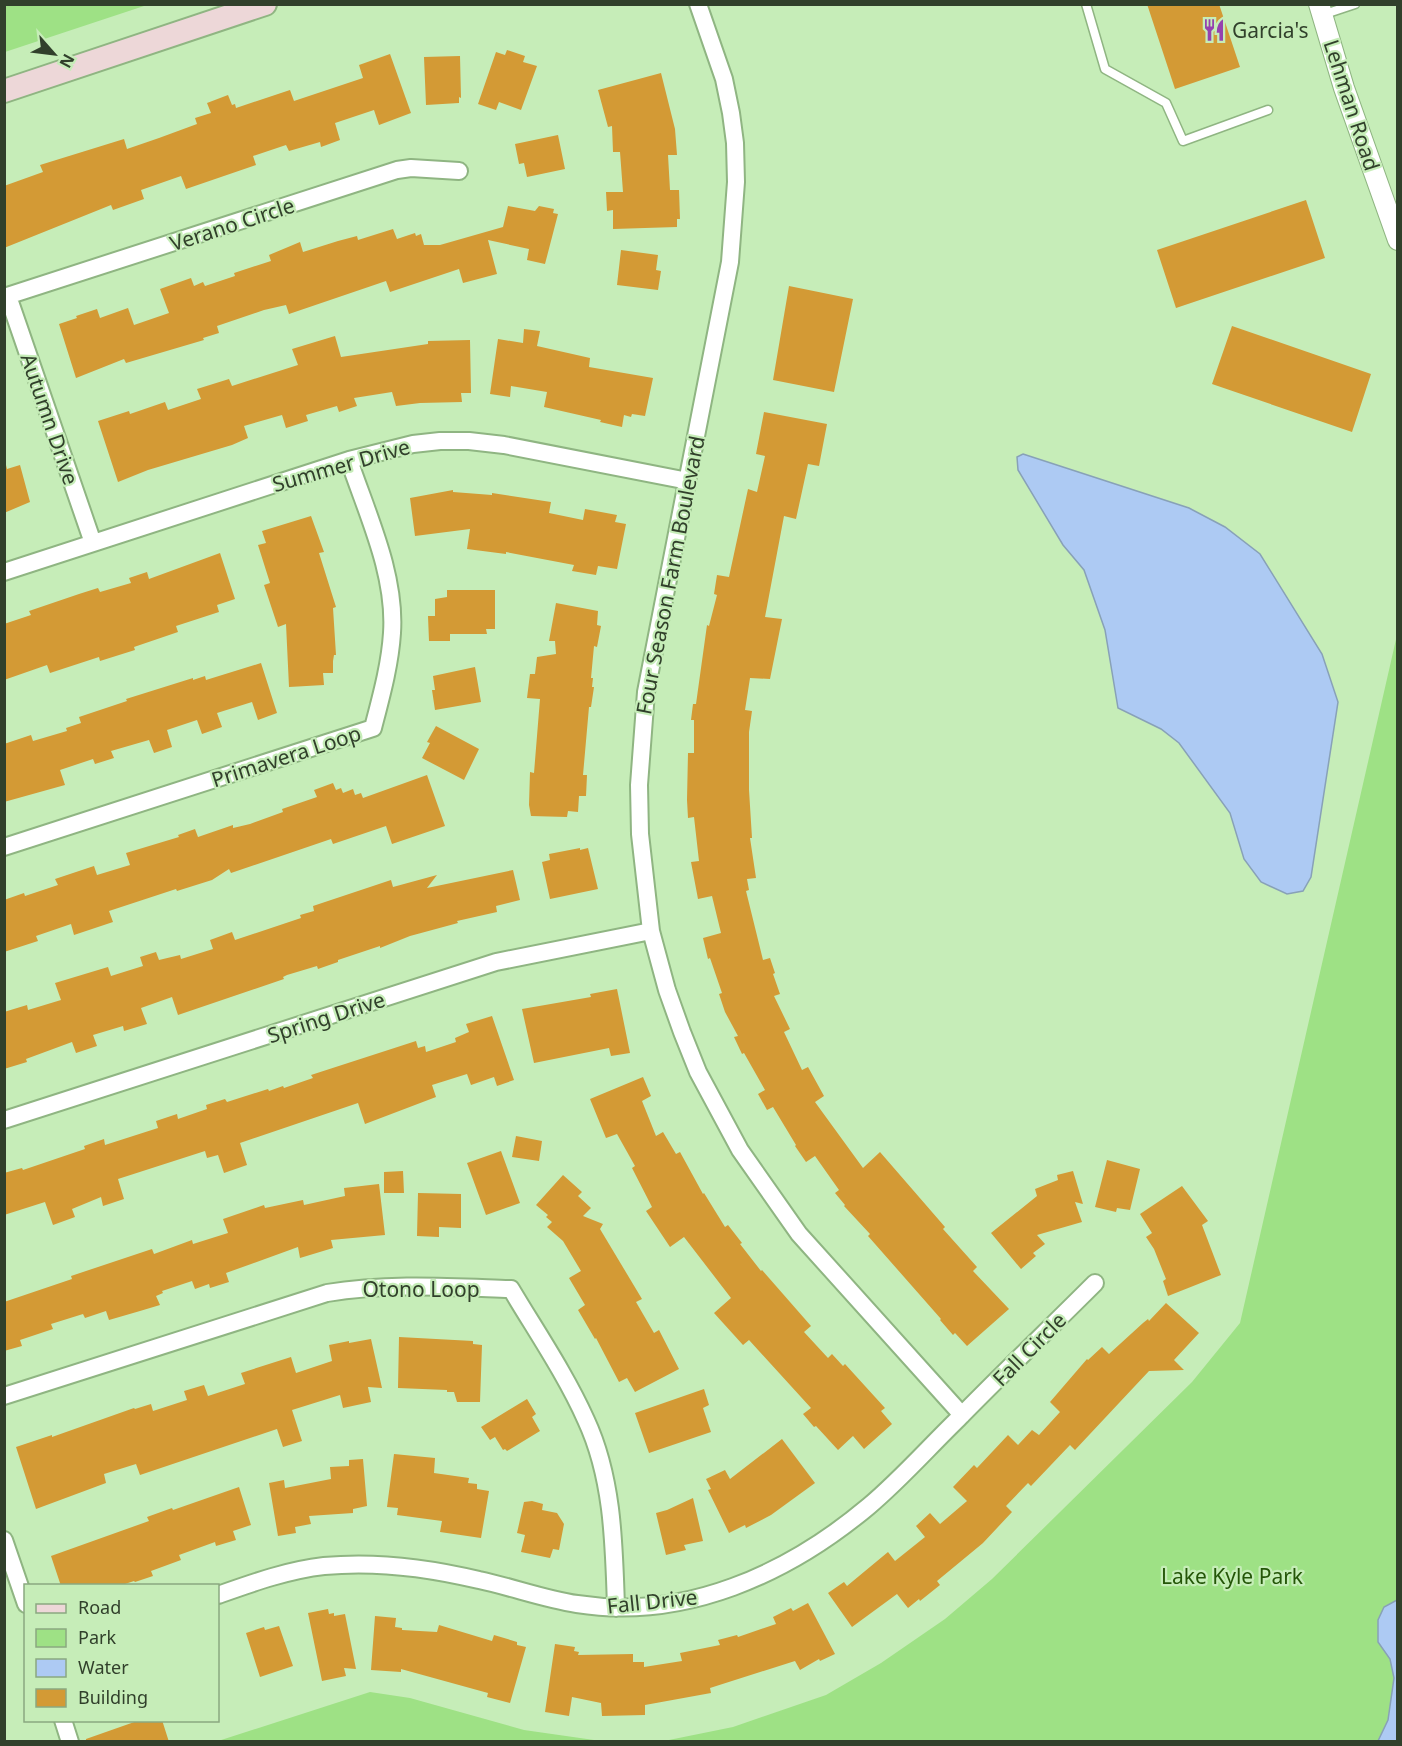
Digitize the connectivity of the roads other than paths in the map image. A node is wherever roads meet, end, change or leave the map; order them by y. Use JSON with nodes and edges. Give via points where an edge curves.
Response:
{"nodes":[{"id":1,"x":265,"y":4,"type":"edge"},
{"id":2,"x":698,"y":4,"type":"edge"},
{"id":3,"x":1086,"y":4,"type":"edge"},
{"id":4,"x":1355,"y":4,"type":"edge"},
{"id":5,"x":1320,"y":10,"type":"edge"},
{"id":6,"x":4,"y":91,"type":"edge"},
{"id":7,"x":1268,"y":110,"type":"dead end"},
{"id":8,"x":459,"y":171,"type":"dead end"},
{"id":9,"x":1398,"y":240,"type":"edge"},
{"id":10,"x":6,"y":297,"type":"edge"},
{"id":11,"x":349,"y":460,"type":"junction"},
{"id":12,"x":688,"y":481,"type":"junction"},
{"id":13,"x":93,"y":543,"type":"junction"},
{"id":14,"x":4,"y":572,"type":"edge"},
{"id":15,"x":4,"y":847,"type":"edge"},
{"id":16,"x":651,"y":931,"type":"junction"},
{"id":17,"x":4,"y":1120,"type":"edge"},
{"id":18,"x":1095,"y":1283,"type":"dead end"},
{"id":19,"x":4,"y":1396,"type":"edge"},
{"id":20,"x":962,"y":1415,"type":"junction"},
{"id":21,"x":4,"y":1540,"type":"edge"},
{"id":22,"x":219,"y":1595,"type":"edge"},
{"id":23,"x":24,"y":1598,"type":"edge"},
{"id":24,"x":616,"y":1608,"type":"junction"},
{"id":25,"x":64,"y":1722,"type":"edge"},
{"id":26,"x":70,"y":1742,"type":"edge"}],
"edges":[{"from":1,"to":6,"type":"main road"},
{"from":2,"to":12,"type":"street","name":"Four Season Farm Boulevard","via":[[724,80],[735,143],[736,182],[730,262]]},
{"from":3,"to":7,"type":"lane","via":[[1105,69],[1166,103],[1183,141]]},
{"from":4,"to":5,"type":"lane"},
{"from":5,"to":9,"type":"street","name":"Lehman Road"},
{"from":8,"to":10,"type":"street","name":"Verano Circle","via":[[397,170]]},
{"from":10,"to":13,"type":"street","name":"Autumn Drive"},
{"from":11,"to":12,"type":"street","name":"Summer Drive","via":[[412,444],[469,441]]},
{"from":11,"to":13,"type":"street","name":"Summer Drive"},
{"from":11,"to":15,"type":"street","name":"Primavera Loop","via":[[379,549],[392,604],[388,665],[373,728]]},
{"from":12,"to":16,"type":"street","name":"Four Season Farm Boulevard","via":[[653,650],[641,734],[640,834]]},
{"from":13,"to":14,"type":"street","name":"Summer Drive"},
{"from":16,"to":17,"type":"street","name":"Spring Drive","via":[[496,962]]},
{"from":16,"to":20,"type":"street","name":"Four Season Farm Boulevard","via":[[667,990],[698,1072],[740,1150],[799,1234]]},
{"from":18,"to":20,"type":"street","name":"Fall Circle"},
{"from":19,"to":24,"type":"street","name":"Otono Loop","via":[[327,1293],[408,1285],[511,1289],[582,1412],[597,1448],[613,1536]]},
{"from":20,"to":24,"type":"street","name":"Fall Drive","via":[[869,1505],[814,1548],[786,1564],[728,1590],[696,1599]]},
{"from":21,"to":23,"type":"street"},
{"from":22,"to":24,"type":"street","name":"Fall Drive","via":[[322,1566],[368,1565],[441,1572],[546,1599]]},
{"from":25,"to":26,"type":"street"}]}
